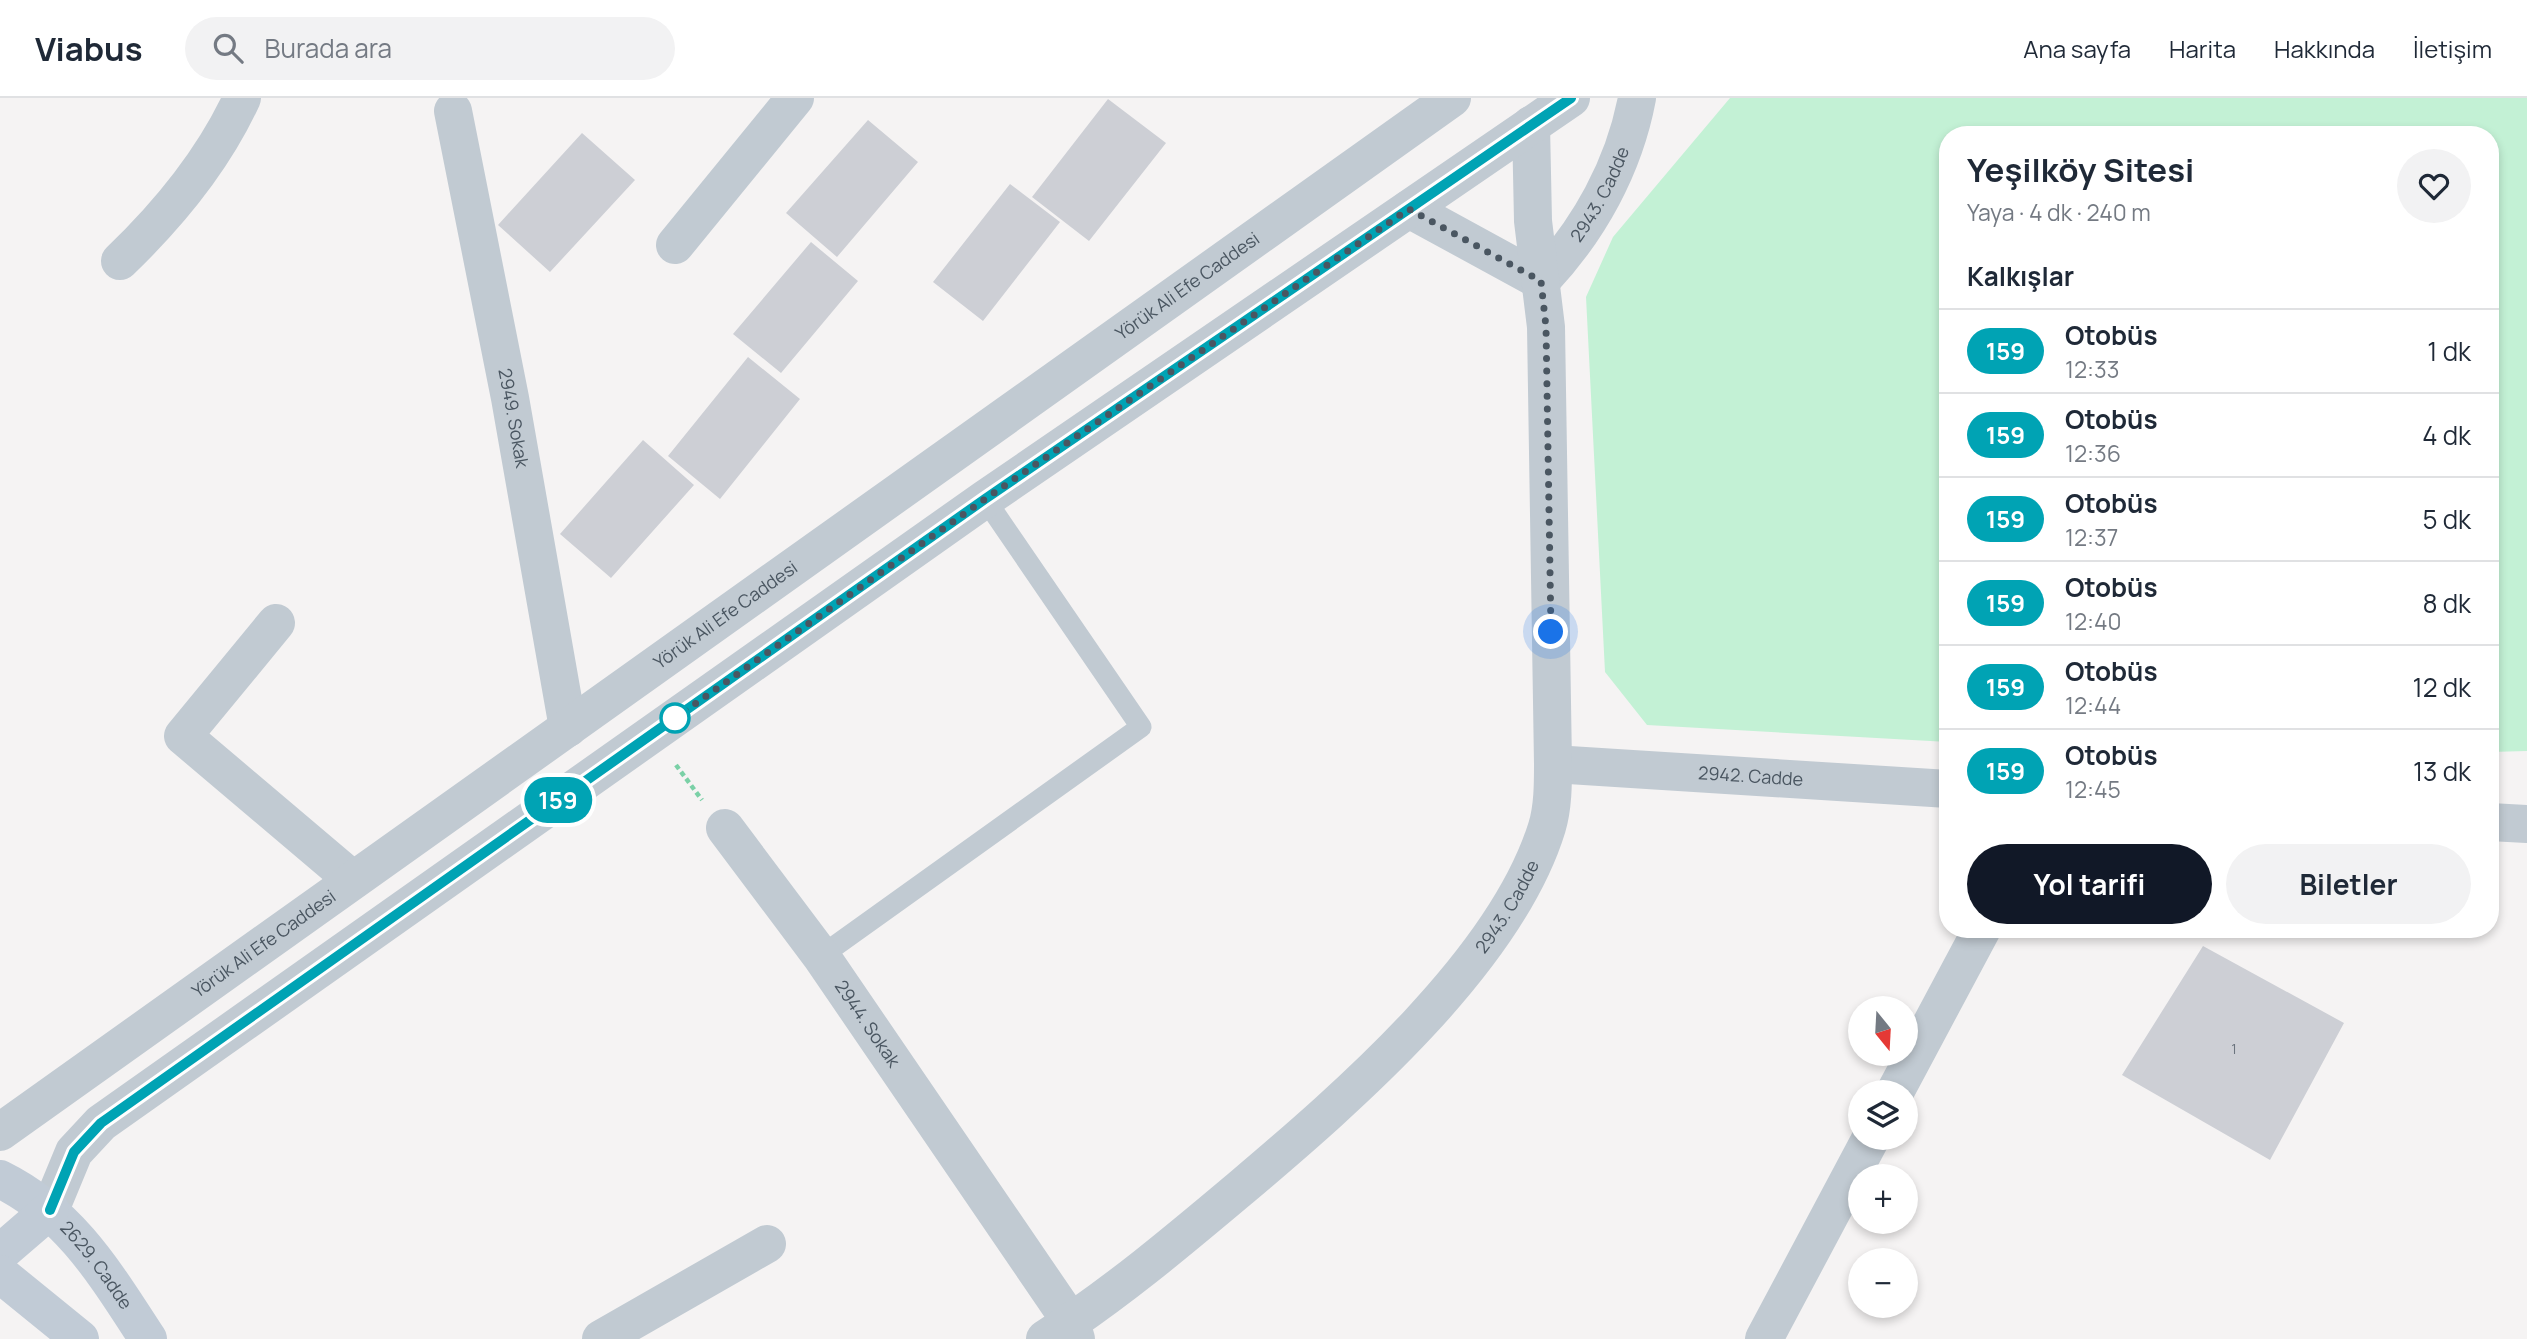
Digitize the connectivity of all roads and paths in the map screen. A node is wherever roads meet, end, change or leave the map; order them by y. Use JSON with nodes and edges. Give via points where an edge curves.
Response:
{"nodes":[{"id":1,"x":242,"y":98,"type":"edge"},
{"id":2,"x":795,"y":98,"type":"edge"},
{"id":3,"x":1452,"y":98,"type":"edge"},
{"id":4,"x":1571,"y":98,"type":"edge"},
{"id":5,"x":1637,"y":98,"type":"edge"},
{"id":6,"x":453,"y":111,"type":"dead end"},
{"id":7,"x":1530,"y":111,"type":"edge"},
{"id":8,"x":1409,"y":209,"type":"junction"},
{"id":9,"x":676,"y":245,"type":"dead end"},
{"id":10,"x":120,"y":261,"type":"dead end"},
{"id":11,"x":1541,"y":281,"type":"junction"},
{"id":12,"x":985,"y":499,"type":"junction"},
{"id":13,"x":276,"y":623,"type":"dead end"},
{"id":14,"x":568,"y":728,"type":"junction"},
{"id":15,"x":651,"y":734,"type":"junction"},
{"id":16,"x":1553,"y":764,"type":"junction"},
{"id":17,"x":1939,"y":788,"type":"edge"},
{"id":18,"x":2499,"y":822,"type":"edge"},
{"id":19,"x":2527,"y":824,"type":"edge"},
{"id":20,"x":725,"y":828,"type":"joint"},
{"id":21,"x":354,"y":880,"type":"junction"},
{"id":22,"x":1977,"y":938,"type":"edge"},
{"id":23,"x":821,"y":956,"type":"junction"},
{"id":24,"x":1901,"y":1080,"type":"edge"},
{"id":25,"x":0,"y":1132,"type":"edge"},
{"id":26,"x":1865,"y":1150,"type":"edge"},
{"id":27,"x":0,"y":1179,"type":"edge"},
{"id":28,"x":50,"y":1210,"type":"junction"},
{"id":29,"x":767,"y":1244,"type":"dead end"},
{"id":30,"x":0,"y":1253,"type":"edge"},
{"id":31,"x":0,"y":1274,"type":"edge"},
{"id":32,"x":1064,"y":1333,"type":"edge"},
{"id":33,"x":80,"y":1339,"type":"edge"},
{"id":34,"x":148,"y":1339,"type":"edge"},
{"id":35,"x":601,"y":1339,"type":"edge"},
{"id":36,"x":1764,"y":1339,"type":"edge"}],
"edges":[{"from":1,"to":10,"type":"street","via":[[186,190]]},
{"from":2,"to":9,"type":"street"},
{"from":3,"to":14,"type":"street","name":"Yörük Ali Efe Caddesi"},
{"from":4,"to":7,"type":"street"},
{"from":5,"to":11,"type":"street","name":"2943. Cadde","via":[[1616,165],[1596,207],[1579,236]]},
{"from":6,"to":14,"type":"street","name":"2949. Sokak"},
{"from":7,"to":8,"type":"street"},
{"from":7,"to":11,"type":"street","name":"2943. Cadde","via":[[1533,221]]},
{"from":8,"to":11,"type":"street"},
{"from":8,"to":12,"type":"street"},
{"from":11,"to":16,"type":"street","name":"2943. Cadde","via":[[1546,327]]},
{"from":12,"to":15,"type":"street"},
{"from":12,"to":23,"type":"lane","via":[[1141,727]]},
{"from":13,"to":21,"type":"street","via":[[183,736]]},
{"from":14,"to":21,"type":"street","name":"Yörük Ali Efe Caddesi"},
{"from":15,"to":20,"type":"path"},
{"from":15,"to":28,"type":"street","via":[[101,1123],[74,1152]]},
{"from":16,"to":17,"type":"street","name":"2942. Cadde"},
{"from":16,"to":32,"type":"street","name":"2943. Cadde","via":[[1547,825],[1536,855],[1497,926],[1466,968],[1342,1101]]},
{"from":18,"to":19,"type":"street"},
{"from":20,"to":23,"type":"street","name":"2944. Sokak"},
{"from":21,"to":25,"type":"street","name":"Yörük Ali Efe Caddesi"},
{"from":22,"to":24,"type":"street"},
{"from":23,"to":32,"type":"street","name":"2944. Sokak"},
{"from":26,"to":36,"type":"street"},
{"from":27,"to":28,"type":"main road","name":"2629. Cadde"},
{"from":28,"to":30,"type":"main road"},
{"from":28,"to":34,"type":"main road","name":"2629. Cadde","via":[[94,1257]]},
{"from":29,"to":35,"type":"street"},
{"from":31,"to":33,"type":"main road"}]}
